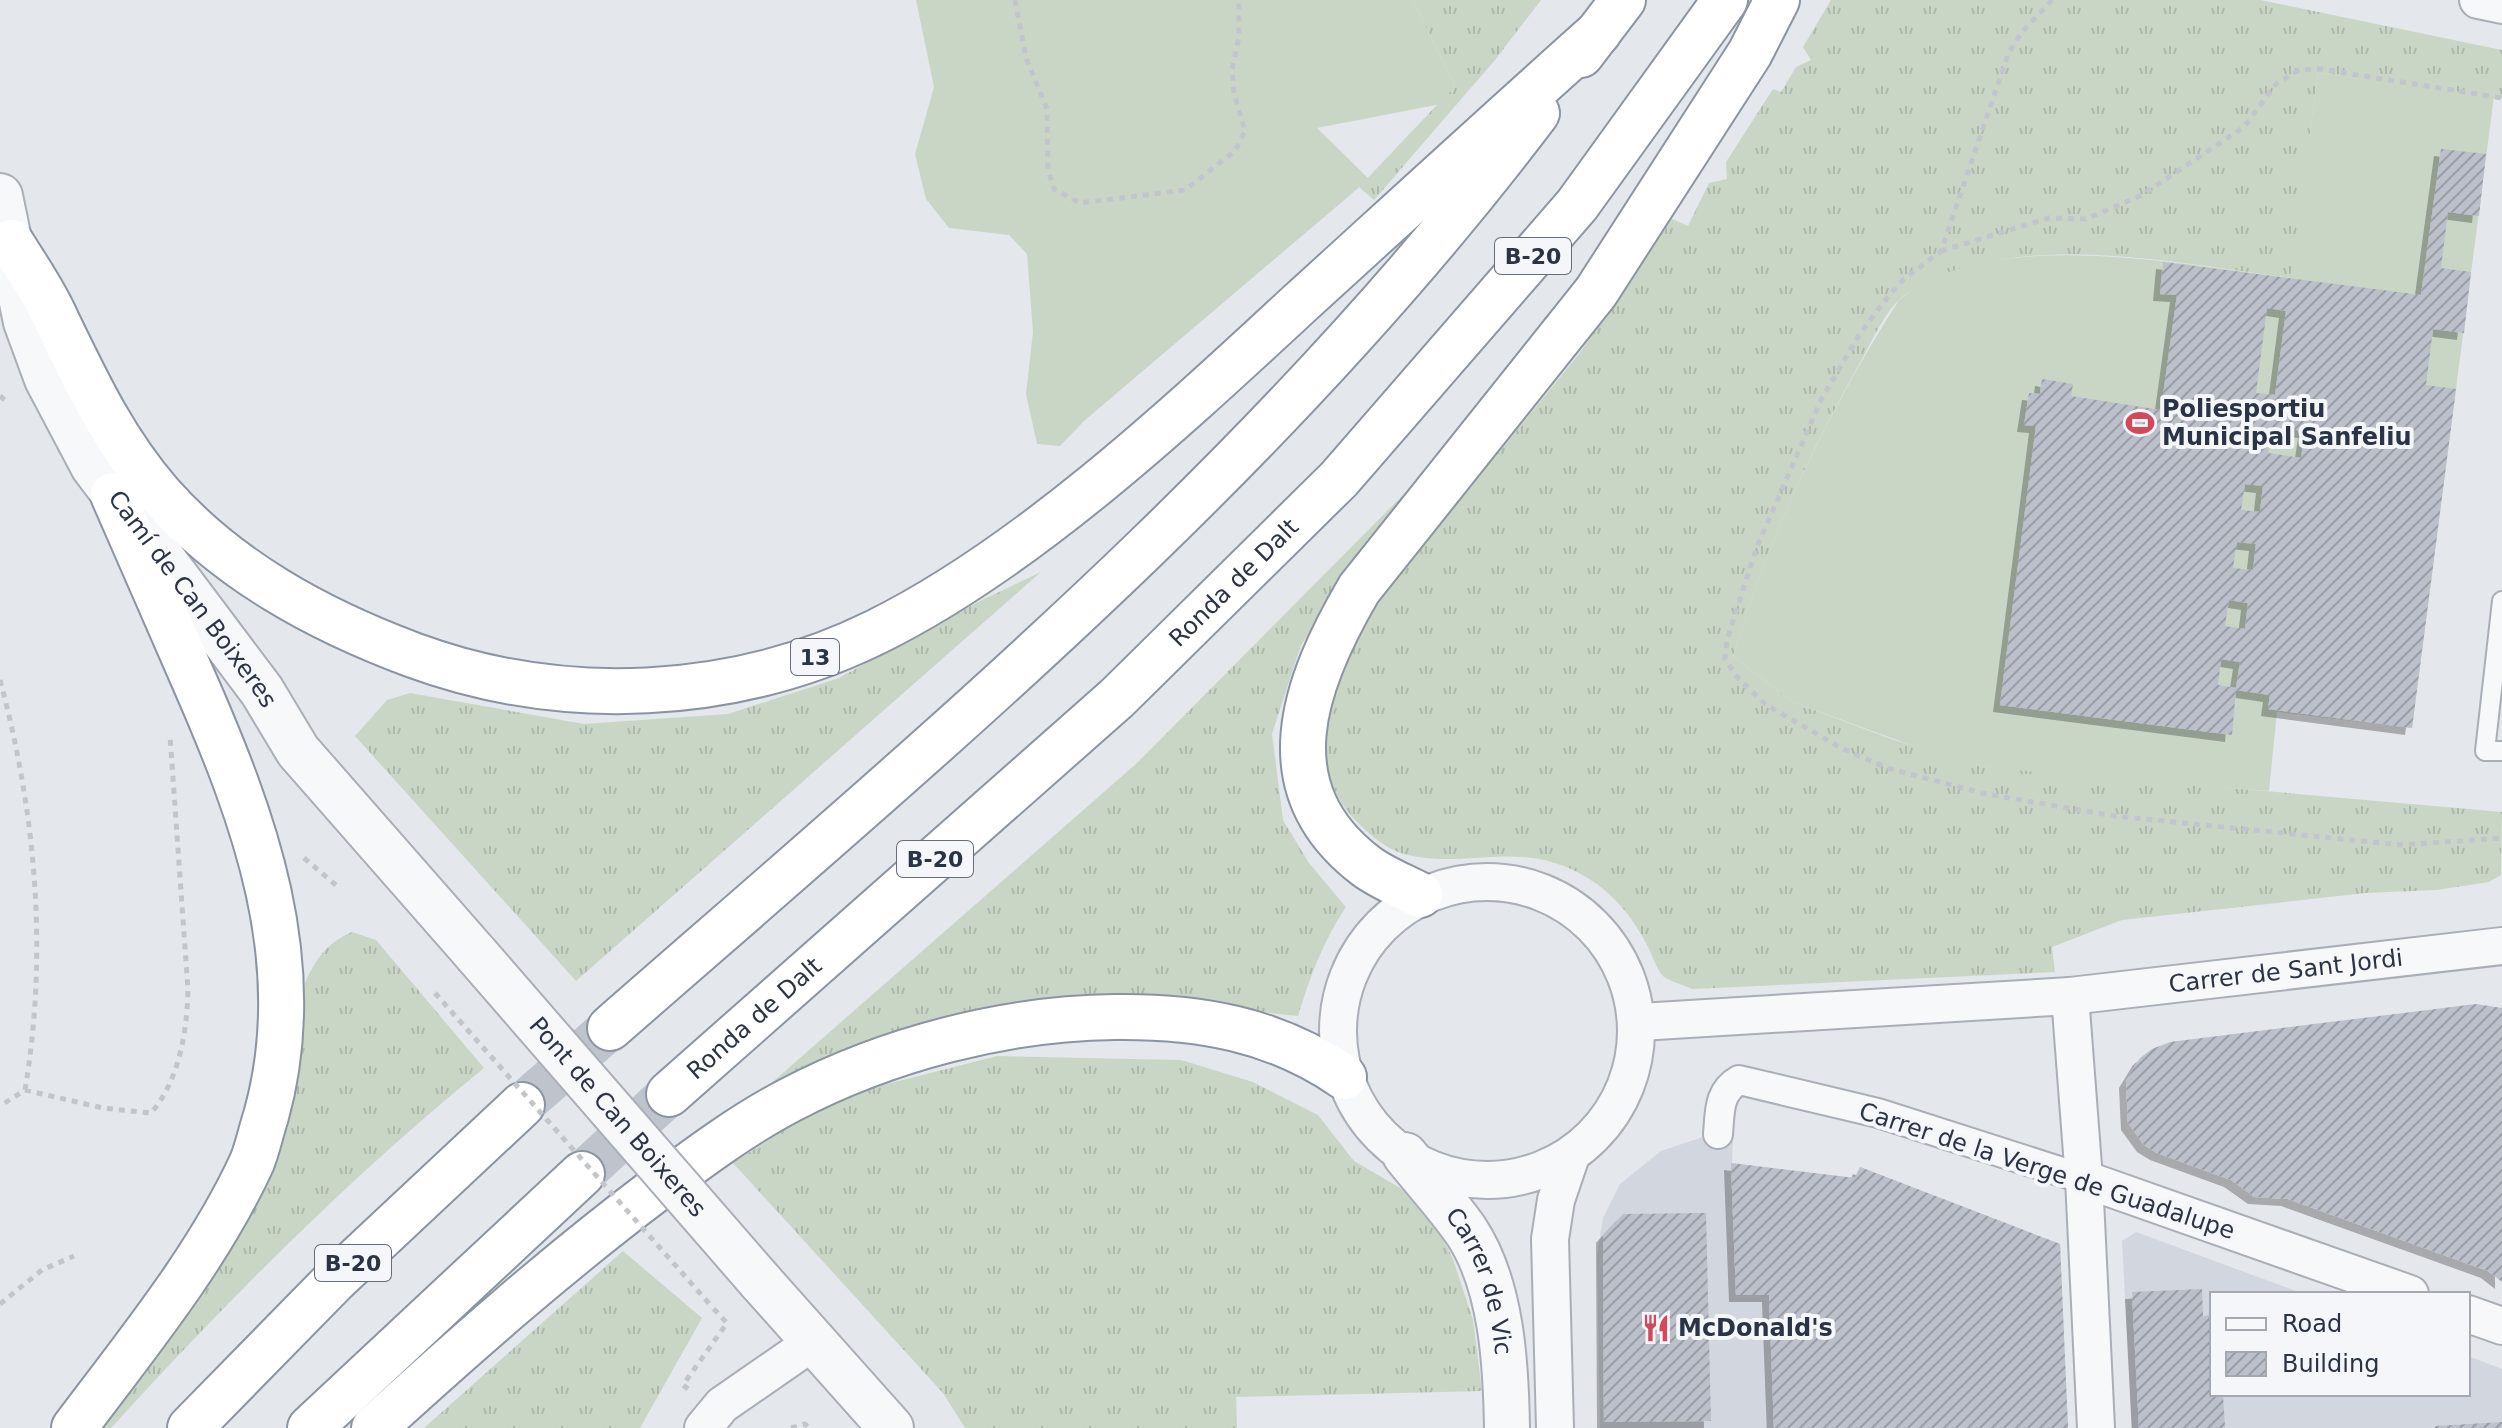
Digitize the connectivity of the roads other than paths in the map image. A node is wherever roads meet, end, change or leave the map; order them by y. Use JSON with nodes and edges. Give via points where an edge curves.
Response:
{"nodes":[{"id":1,"x":1725,"y":0,"type":"edge"},
{"id":2,"x":1777,"y":0,"type":"edge"},
{"id":3,"x":2478,"y":0,"type":"edge"},
{"id":4,"x":2502,"y":5,"type":"edge"},
{"id":5,"x":1611,"y":16,"type":"edge"},
{"id":6,"x":0,"y":196,"type":"edge"},
{"id":7,"x":11,"y":242,"type":"junction"},
{"id":8,"x":113,"y":495,"type":"junction"},
{"id":9,"x":2502,"y":601,"type":"edge"},
{"id":10,"x":2502,"y":751,"type":"edge"},
{"id":11,"x":1420,"y":895,"type":"junction"},
{"id":12,"x":2502,"y":946,"type":"edge"},
{"id":13,"x":476,"y":954,"type":"joint"},
{"id":14,"x":2070,"y":996,"type":"junction"},
{"id":15,"x":1640,"y":1022,"type":"junction"},
{"id":16,"x":610,"y":1028,"type":"tunnel mouth"},
{"id":17,"x":1344,"y":1077,"type":"junction"},
{"id":18,"x":669,"y":1094,"type":"tunnel mouth"},
{"id":19,"x":522,"y":1105,"type":"tunnel mouth"},
{"id":20,"x":1718,"y":1134,"type":"dead end"},
{"id":21,"x":1405,"y":1155,"type":"junction"},
{"id":22,"x":1571,"y":1156,"type":"junction"},
{"id":23,"x":582,"y":1174,"type":"tunnel mouth"},
{"id":24,"x":2084,"y":1179,"type":"junction"},
{"id":25,"x":2404,"y":1292,"type":"edge"},
{"id":26,"x":2470,"y":1315,"type":"edge"},
{"id":27,"x":2502,"y":1326,"type":"edge"},
{"id":28,"x":813,"y":1342,"type":"junction"},
{"id":29,"x":74,"y":1428,"type":"edge"},
{"id":30,"x":190,"y":1428,"type":"edge"},
{"id":31,"x":310,"y":1428,"type":"edge"},
{"id":32,"x":374,"y":1428,"type":"edge"},
{"id":33,"x":703,"y":1428,"type":"edge"},
{"id":34,"x":891,"y":1428,"type":"edge"},
{"id":35,"x":1507,"y":1428,"type":"edge"},
{"id":36,"x":1555,"y":1428,"type":"edge"},
{"id":37,"x":2096,"y":1428,"type":"edge"}],
"edges":[{"from":1,"to":18,"type":"highway","name":"Ronda de Dalt","number":"B-20","via":[[1577,205],[1339,479],[1117,698]]},
{"from":2,"to":11,"type":"highway","via":[[1750,53],[1596,292],[1359,589],[1313,682],[1304,723],[1303,766],[1320,819],[1368,868]]},
{"from":3,"to":4,"type":"street"},
{"from":5,"to":7,"type":"highway","number":"13","via":[[1242,357],[1132,452],[1002,553],[875,632],[816,657],[702,685],[601,692],[490,678],[382,644],[277,591],[199,533],[132,460],[105,422],[55,316]]},
{"from":5,"to":16,"type":"highway","via":[[1504,158],[1281,416],[1059,632]]},
{"from":6,"to":7,"type":"street","name":"Camí de Can Boixeres"},
{"from":7,"to":8,"type":"street","name":"Camí de Can Boixeres","via":[[26,322],[47,379]]},
{"from":8,"to":13,"type":"street","name":"Camí de Can Boixeres","via":[[262,691],[298,751]]},
{"from":8,"to":29,"type":"highway","via":[[254,831],[272,898],[283,1019],[273,1091],[253,1159],[223,1221]]},
{"from":9,"to":10,"type":"lane","via":[[2485,751]]},
{"from":11,"to":15,"type":"street","via":[[1481,883],[1525,887],[1565,906],[1596,930],[1622,964]]},
{"from":11,"to":17,"type":"street","via":[[1370,935],[1347,974],[1337,1016]]},
{"from":12,"to":14,"type":"street","name":"Carrer de Sant Jordi"},
{"from":13,"to":28,"type":"street","name":"Pont de Can Boixeres","bridge":true},
{"from":14,"to":15,"type":"street","name":"Carrer de Sant Jordi"},
{"from":14,"to":24,"type":"street"},
{"from":15,"to":22,"type":"street","via":[[1627,1089],[1603,1128]]},
{"from":17,"to":21,"type":"street","via":[[1373,1125]]},
{"from":17,"to":32,"type":"highway","via":[[1315,1057],[1259,1033],[1184,1019],[1133,1017],[1079,1017],[952,1039],[840,1076],[789,1100],[710,1150],[617,1219],[471,1339]]},
{"from":19,"to":30,"type":"highway","number":"B-20","via":[[334,1281]]},
{"from":20,"to":24,"type":"street","name":"Carrer de la Verge de Guadalupe","via":[[1722,1099],[1739,1080],[1878,1113]]},
{"from":21,"to":22,"type":"street","via":[[1445,1174],[1489,1180],[1532,1175]]},
{"from":21,"to":35,"type":"street","name":"Carrer de Vic","via":[[1468,1233],[1488,1282],[1500,1332]]},
{"from":22,"to":36,"type":"street","via":[[1550,1239]]},
{"from":23,"to":31,"type":"highway"},
{"from":24,"to":25,"type":"street","name":"Carrer de la Verge de Guadalupe"},
{"from":24,"to":37,"type":"street"},
{"from":26,"to":27,"type":"street"},
{"from":28,"to":33,"type":"street","via":[[722,1405]]},
{"from":28,"to":34,"type":"street","name":"Pont de Can Boixeres"}]}
